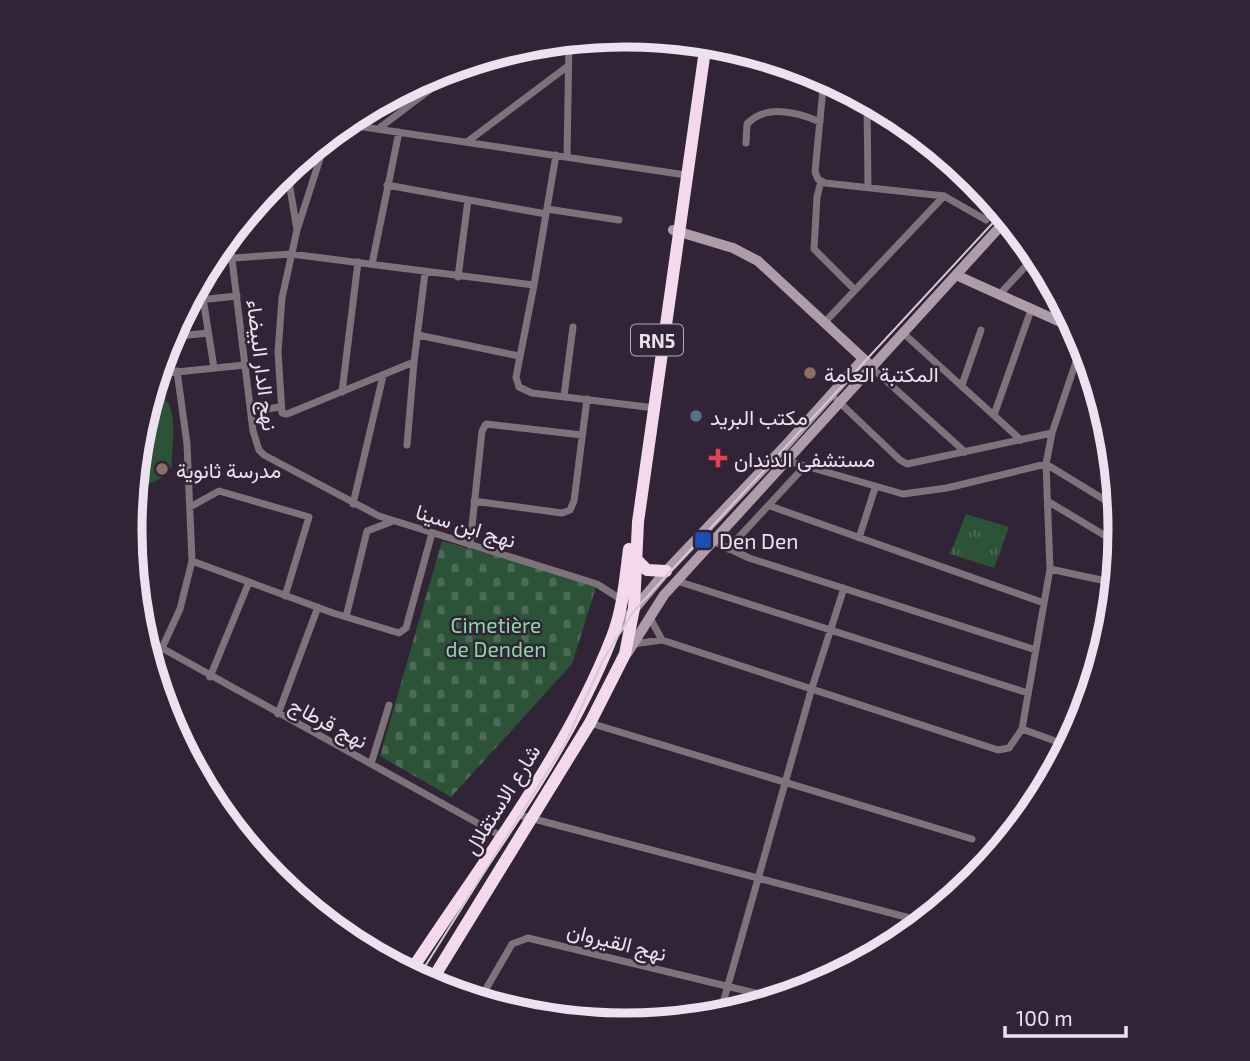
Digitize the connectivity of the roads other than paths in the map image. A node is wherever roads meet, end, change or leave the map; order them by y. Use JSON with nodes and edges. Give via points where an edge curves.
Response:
{"nodes":[{"id":1,"x":569,"y":50,"type":"edge"},
{"id":2,"x":699,"y":53,"type":"edge"},
{"id":3,"x":704,"y":54,"type":"edge"},
{"id":4,"x":568,"y":66,"type":"junction"},
{"id":5,"x":435,"y":86,"type":"edge"},
{"id":6,"x":823,"y":90,"type":"edge"},
{"id":7,"x":867,"y":112,"type":"edge"},
{"id":8,"x":820,"y":122,"type":"junction"},
{"id":9,"x":360,"y":127,"type":"edge"},
{"id":10,"x":378,"y":130,"type":"junction"},
{"id":11,"x":399,"y":132,"type":"junction"},
{"id":12,"x":467,"y":142,"type":"junction"},
{"id":13,"x":746,"y":144,"type":"dead end"},
{"id":14,"x":321,"y":155,"type":"edge"},
{"id":15,"x":555,"y":155,"type":"junction"},
{"id":16,"x":567,"y":157,"type":"junction"},
{"id":17,"x":683,"y":174,"type":"junction"},
{"id":18,"x":821,"y":181,"type":"junction"},
{"id":19,"x":289,"y":184,"type":"edge"},
{"id":20,"x":387,"y":185,"type":"junction"},
{"id":21,"x":868,"y":187,"type":"junction"},
{"id":22,"x":944,"y":196,"type":"junction"},
{"id":23,"x":468,"y":200,"type":"junction"},
{"id":24,"x":546,"y":212,"type":"junction"},
{"id":25,"x":619,"y":220,"type":"dead end"},
{"id":26,"x":986,"y":220,"type":"dead end"},
{"id":27,"x":1000,"y":227,"type":"edge"},
{"id":28,"x":297,"y":230,"type":"junction"},
{"id":29,"x":675,"y":231,"type":"junction"},
{"id":30,"x":232,"y":250,"type":"edge"},
{"id":31,"x":291,"y":254,"type":"junction"},
{"id":32,"x":233,"y":258,"type":"junction"},
{"id":33,"x":358,"y":262,"type":"junction"},
{"id":34,"x":372,"y":264,"type":"junction"},
{"id":35,"x":1028,"y":264,"type":"edge"},
{"id":36,"x":425,"y":274,"type":"junction"},
{"id":37,"x":956,"y":275,"type":"junction"},
{"id":38,"x":458,"y":277,"type":"junction"},
{"id":39,"x":534,"y":285,"type":"junction"},
{"id":40,"x":855,"y":290,"type":"junction"},
{"id":41,"x":999,"y":295,"type":"junction"},
{"id":42,"x":237,"y":296,"type":"junction"},
{"id":43,"x":202,"y":299,"type":"joint"},
{"id":44,"x":1031,"y":310,"type":"junction"},
{"id":45,"x":1060,"y":322,"type":"edge"},
{"id":46,"x":825,"y":323,"type":"junction"},
{"id":47,"x":573,"y":327,"type":"dead end"},
{"id":48,"x":981,"y":330,"type":"dead end"},
{"id":49,"x":902,"y":332,"type":"junction"},
{"id":50,"x":208,"y":333,"type":"junction"},
{"id":51,"x":184,"y":335,"type":"edge"},
{"id":52,"x":418,"y":335,"type":"junction"},
{"id":53,"x":519,"y":356,"type":"junction"},
{"id":54,"x":863,"y":359,"type":"junction"},
{"id":55,"x":1077,"y":360,"type":"edge"},
{"id":56,"x":414,"y":362,"type":"junction"},
{"id":57,"x":245,"y":365,"type":"junction"},
{"id":58,"x":871,"y":367,"type":"junction"},
{"id":59,"x":214,"y":368,"type":"junction"},
{"id":60,"x":177,"y":372,"type":"junction"},
{"id":61,"x":168,"y":373,"type":"edge"},
{"id":62,"x":383,"y":376,"type":"junction"},
{"id":63,"x":962,"y":385,"type":"junction"},
{"id":64,"x":342,"y":392,"type":"junction"},
{"id":65,"x":831,"y":394,"type":"junction"},
{"id":66,"x":564,"y":396,"type":"junction"},
{"id":67,"x":587,"y":399,"type":"junction"},
{"id":68,"x":840,"y":403,"type":"junction"},
{"id":69,"x":279,"y":407,"type":"junction"},
{"id":70,"x":651,"y":407,"type":"junction"},
{"id":71,"x":251,"y":412,"type":"junction"},
{"id":72,"x":994,"y":415,"type":"junction"},
{"id":73,"x":1052,"y":433,"type":"junction"},
{"id":74,"x":582,"y":435,"type":"junction"},
{"id":75,"x":1021,"y":440,"type":"junction"},
{"id":76,"x":407,"y":445,"type":"dead end"},
{"id":77,"x":965,"y":452,"type":"junction"},
{"id":78,"x":788,"y":461,"type":"junction"},
{"id":79,"x":1046,"y":464,"type":"junction"},
{"id":80,"x":804,"y":467,"type":"junction"},
{"id":81,"x":301,"y":476,"type":"joint"},
{"id":82,"x":875,"y":488,"type":"junction"},
{"id":83,"x":474,"y":501,"type":"junction"},
{"id":84,"x":1107,"y":501,"type":"edge"},
{"id":85,"x":1049,"y":502,"type":"junction"},
{"id":86,"x":353,"y":504,"type":"junction"},
{"id":87,"x":770,"y":506,"type":"junction"},
{"id":88,"x":190,"y":507,"type":"junction"},
{"id":89,"x":393,"y":521,"type":"junction"},
{"id":90,"x":432,"y":533,"type":"junction"},
{"id":91,"x":1108,"y":537,"type":"edge"},
{"id":92,"x":859,"y":538,"type":"junction"},
{"id":93,"x":713,"y":541,"type":"junction"},
{"id":94,"x":470,"y":545,"type":"junction"},
{"id":95,"x":729,"y":549,"type":"junction"},
{"id":96,"x":636,"y":559,"type":"junction"},
{"id":97,"x":191,"y":561,"type":"junction"},
{"id":98,"x":1050,"y":569,"type":"junction"},
{"id":99,"x":666,"y":571,"type":"junction"},
{"id":100,"x":677,"y":581,"type":"junction"},
{"id":101,"x":1105,"y":581,"type":"edge"},
{"id":102,"x":249,"y":582,"type":"junction"},
{"id":103,"x":844,"y":589,"type":"junction"},
{"id":104,"x":285,"y":596,"type":"junction"},
{"id":105,"x":1044,"y":603,"type":"junction"},
{"id":106,"x":628,"y":604,"type":"junction"},
{"id":107,"x":318,"y":607,"type":"junction"},
{"id":108,"x":649,"y":615,"type":"junction"},
{"id":109,"x":346,"y":617,"type":"junction"},
{"id":110,"x":831,"y":629,"type":"junction"},
{"id":111,"x":662,"y":640,"type":"junction"},
{"id":112,"x":155,"y":644,"type":"edge"},
{"id":113,"x":633,"y":644,"type":"junction"},
{"id":114,"x":162,"y":648,"type":"junction"},
{"id":115,"x":1037,"y":650,"type":"junction"},
{"id":116,"x":623,"y":662,"type":"junction"},
{"id":117,"x":211,"y":677,"type":"junction"},
{"id":118,"x":811,"y":691,"type":"junction"},
{"id":119,"x":1028,"y":693,"type":"junction"},
{"id":120,"x":389,"y":705,"type":"dead end"},
{"id":121,"x":278,"y":714,"type":"junction"},
{"id":122,"x":590,"y":723,"type":"junction"},
{"id":123,"x":1022,"y":729,"type":"junction"},
{"id":124,"x":1059,"y":742,"type":"edge"},
{"id":125,"x":371,"y":764,"type":"junction"},
{"id":126,"x":785,"y":782,"type":"junction"},
{"id":127,"x":514,"y":814,"type":"junction"},
{"id":128,"x":531,"y":819,"type":"junction"},
{"id":129,"x":501,"y":836,"type":"junction"},
{"id":130,"x":972,"y":839,"type":"dead end"},
{"id":131,"x":759,"y":877,"type":"junction"},
{"id":132,"x":912,"y":919,"type":"edge"},
{"id":133,"x":417,"y":966,"type":"edge"},
{"id":134,"x":435,"y":975,"type":"edge"},
{"id":135,"x":728,"y":986,"type":"junction"},
{"id":136,"x":483,"y":992,"type":"edge"},
{"id":137,"x":760,"y":994,"type":"edge"},
{"id":138,"x":723,"y":1003,"type":"edge"}],
"edges":[{"from":1,"to":4,"type":"street"},
{"from":2,"to":17,"type":"highway","number":"RN5"},
{"from":3,"to":17,"type":"highway","number":"RN5"},
{"from":4,"to":12,"type":"street"},
{"from":4,"to":16,"type":"street"},
{"from":5,"to":10,"type":"street"},
{"from":6,"to":8,"type":"street"},
{"from":7,"to":21,"type":"street"},
{"from":8,"to":13,"type":"street","via":[[789,112],[759,114],[747,124]]},
{"from":8,"to":18,"type":"street","via":[[815,172]]},
{"from":9,"to":10,"type":"street"},
{"from":10,"to":11,"type":"street"},
{"from":11,"to":12,"type":"street"},
{"from":11,"to":20,"type":"street"},
{"from":12,"to":15,"type":"street"},
{"from":14,"to":28,"type":"street"},
{"from":15,"to":16,"type":"street"},
{"from":15,"to":24,"type":"street"},
{"from":16,"to":17,"type":"street"},
{"from":17,"to":29,"type":"highway","number":"RN5"},
{"from":18,"to":21,"type":"street"},
{"from":18,"to":40,"type":"street","via":[[814,249]]},
{"from":19,"to":28,"type":"street"},
{"from":20,"to":23,"type":"street"},
{"from":20,"to":34,"type":"street"},
{"from":21,"to":22,"type":"street"},
{"from":22,"to":26,"type":"street"},
{"from":22,"to":40,"type":"street"},
{"from":23,"to":24,"type":"street"},
{"from":23,"to":38,"type":"street"},
{"from":24,"to":25,"type":"street"},
{"from":24,"to":39,"type":"street"},
{"from":27,"to":37,"type":"main road"},
{"from":28,"to":31,"type":"street"},
{"from":29,"to":46,"type":"main road","via":[[747,254]]},
{"from":29,"to":70,"type":"highway","number":"RN5"},
{"from":30,"to":32,"type":"street","name":"نهج الدار البيضاء"},
{"from":31,"to":32,"type":"street"},
{"from":31,"to":33,"type":"street"},
{"from":31,"to":69,"type":"street","via":[[282,298]]},
{"from":32,"to":42,"type":"street","name":"نهج الدار البيضاء"},
{"from":33,"to":34,"type":"street"},
{"from":33,"to":64,"type":"street"},
{"from":34,"to":36,"type":"street"},
{"from":35,"to":41,"type":"street"},
{"from":36,"to":38,"type":"street"},
{"from":36,"to":52,"type":"street"},
{"from":37,"to":41,"type":"main road"},
{"from":37,"to":49,"type":"main road"},
{"from":38,"to":39,"type":"street"},
{"from":39,"to":53,"type":"street"},
{"from":40,"to":46,"type":"street"},
{"from":41,"to":44,"type":"main road"},
{"from":42,"to":43,"type":"street"},
{"from":42,"to":57,"type":"street","name":"نهج الدار البيضاء"},
{"from":43,"to":50,"type":"street"},
{"from":44,"to":45,"type":"main road"},
{"from":44,"to":72,"type":"street"},
{"from":46,"to":54,"type":"main road"},
{"from":47,"to":66,"type":"street"},
{"from":48,"to":63,"type":"street"},
{"from":49,"to":58,"type":"main road"},
{"from":49,"to":63,"type":"street"},
{"from":50,"to":51,"type":"street"},
{"from":50,"to":59,"type":"street"},
{"from":52,"to":53,"type":"street"},
{"from":52,"to":56,"type":"street"},
{"from":53,"to":66,"type":"street","via":[[519,387]]},
{"from":54,"to":58,"type":"main road"},
{"from":54,"to":65,"type":"main road"},
{"from":55,"to":73,"type":"street"},
{"from":56,"to":62,"type":"street"},
{"from":56,"to":76,"type":"street"},
{"from":57,"to":59,"type":"street"},
{"from":57,"to":71,"type":"street","name":"نهج الدار البيضاء"},
{"from":58,"to":68,"type":"main road"},
{"from":58,"to":77,"type":"street"},
{"from":59,"to":60,"type":"street"},
{"from":60,"to":61,"type":"street"},
{"from":60,"to":88,"type":"street"},
{"from":62,"to":64,"type":"street"},
{"from":62,"to":86,"type":"street"},
{"from":63,"to":72,"type":"street"},
{"from":64,"to":69,"type":"street","via":[[287,414]]},
{"from":65,"to":68,"type":"street"},
{"from":65,"to":99,"type":"main road"},
{"from":66,"to":67,"type":"street"},
{"from":67,"to":70,"type":"street"},
{"from":67,"to":74,"type":"street"},
{"from":68,"to":77,"type":"street","via":[[907,464]]},
{"from":68,"to":78,"type":"main road"},
{"from":69,"to":71,"type":"street"},
{"from":70,"to":96,"type":"highway","number":"RN5"},
{"from":70,"to":106,"type":"highway","number":"RN5"},
{"from":71,"to":81,"type":"street","name":"نهج الدار البيضاء","via":[[259,450]]},
{"from":72,"to":75,"type":"street"},
{"from":73,"to":75,"type":"street"},
{"from":73,"to":79,"type":"street"},
{"from":74,"to":83,"type":"street","via":[[574,501],[567,512]]},
{"from":74,"to":83,"type":"street","via":[[486,424]]},
{"from":75,"to":77,"type":"street"},
{"from":78,"to":80,"type":"street"},
{"from":78,"to":93,"type":"main road"},
{"from":79,"to":82,"type":"street","via":[[915,494]]},
{"from":79,"to":84,"type":"street"},
{"from":79,"to":85,"type":"street"},
{"from":80,"to":82,"type":"street"},
{"from":80,"to":87,"type":"street"},
{"from":81,"to":86,"type":"street","name":"نهج ابن سينا"},
{"from":82,"to":92,"type":"street"},
{"from":83,"to":94,"type":"street"},
{"from":85,"to":91,"type":"street"},
{"from":85,"to":98,"type":"street"},
{"from":86,"to":89,"type":"street","name":"نهج ابن سينا"},
{"from":87,"to":92,"type":"street"},
{"from":87,"to":95,"type":"street"},
{"from":88,"to":97,"type":"street"},
{"from":88,"to":104,"type":"street","via":[[219,491],[309,517]]},
{"from":89,"to":90,"type":"street","name":"نهج ابن سينا"},
{"from":89,"to":109,"type":"street","via":[[367,531]]},
{"from":90,"to":94,"type":"street","name":"نهج ابن سينا"},
{"from":90,"to":109,"type":"street","via":[[403,631]]},
{"from":92,"to":105,"type":"street"},
{"from":93,"to":95,"type":"street"},
{"from":93,"to":100,"type":"main road"},
{"from":94,"to":106,"type":"street","name":"نهج ابن سينا","via":[[597,583]]},
{"from":95,"to":103,"type":"street"},
{"from":96,"to":99,"type":"highway","via":[[647,570]]},
{"from":96,"to":106,"type":"highway","number":"RN5"},
{"from":97,"to":102,"type":"street"},
{"from":97,"to":114,"type":"street","via":[[180,609]]},
{"from":98,"to":101,"type":"street"},
{"from":98,"to":105,"type":"street"},
{"from":99,"to":106,"type":"main road"},
{"from":100,"to":108,"type":"main road"},
{"from":100,"to":110,"type":"street"},
{"from":102,"to":104,"type":"street"},
{"from":102,"to":117,"type":"street"},
{"from":103,"to":110,"type":"street"},
{"from":103,"to":115,"type":"street"},
{"from":104,"to":107,"type":"street"},
{"from":105,"to":115,"type":"street"},
{"from":106,"to":116,"type":"highway","number":"RN5"},
{"from":106,"to":127,"type":"highway","name":"شارع الاستقلال","number":"RN5","via":[[575,718]]},
{"from":107,"to":109,"type":"street"},
{"from":107,"to":121,"type":"street"},
{"from":108,"to":111,"type":"street"},
{"from":108,"to":113,"type":"main road"},
{"from":110,"to":118,"type":"street"},
{"from":110,"to":119,"type":"street"},
{"from":111,"to":113,"type":"street"},
{"from":111,"to":118,"type":"street"},
{"from":112,"to":114,"type":"street","name":"نهج قرطاج"},
{"from":113,"to":116,"type":"main road"},
{"from":114,"to":117,"type":"street","name":"نهج قرطاج"},
{"from":115,"to":119,"type":"street"},
{"from":116,"to":122,"type":"highway","name":"شارع الاستقلال","number":"RN5"},
{"from":117,"to":121,"type":"street","name":"نهج قرطاج"},
{"from":118,"to":123,"type":"street","via":[[998,750],[1010,748]]},
{"from":118,"to":126,"type":"street"},
{"from":119,"to":123,"type":"street"},
{"from":120,"to":125,"type":"street"},
{"from":121,"to":125,"type":"street","name":"نهج قرطاج"},
{"from":122,"to":126,"type":"street"},
{"from":122,"to":128,"type":"highway","name":"شارع الاستقلال","number":"RN5"},
{"from":123,"to":124,"type":"street"},
{"from":125,"to":129,"type":"street","name":"نهج قرطاج"},
{"from":126,"to":130,"type":"street"},
{"from":126,"to":131,"type":"street"},
{"from":127,"to":128,"type":"street"},
{"from":127,"to":129,"type":"highway","name":"شارع الاستقلال","number":"RN5"},
{"from":128,"to":131,"type":"street"},
{"from":128,"to":134,"type":"highway","name":"شارع الاستقلال","number":"RN5"},
{"from":129,"to":133,"type":"highway","name":"شارع الاستقلال","number":"RN5"},
{"from":131,"to":132,"type":"street"},
{"from":131,"to":135,"type":"street"},
{"from":135,"to":136,"type":"street","name":"نهج القيروان","via":[[528,937],[512,944]]},
{"from":135,"to":137,"type":"street","name":"نهج القيروان"},
{"from":135,"to":138,"type":"street"}]}
